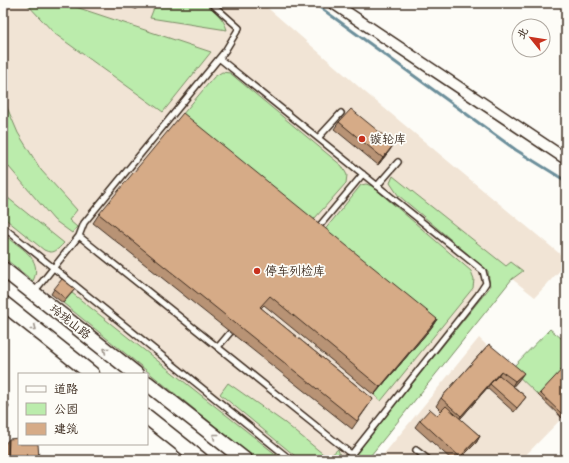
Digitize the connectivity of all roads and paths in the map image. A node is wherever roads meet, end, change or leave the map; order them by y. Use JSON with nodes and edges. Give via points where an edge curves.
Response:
{"nodes":[{"id":1,"x":211,"y":3,"type":"edge"},
{"id":2,"x":332,"y":3,"type":"edge"},
{"id":3,"x":220,"y":59,"type":"junction"},
{"id":4,"x":341,"y":113,"type":"dead end"},
{"id":5,"x":318,"y":138,"type":"junction"},
{"id":6,"x":566,"y":159,"type":"edge"},
{"id":7,"x":398,"y":162,"type":"dead end"},
{"id":8,"x":363,"y":174,"type":"junction"},
{"id":9,"x":377,"y":186,"type":"junction"},
{"id":10,"x":3,"y":227,"type":"edge"},
{"id":11,"x":79,"y":236,"type":"junction"},
{"id":12,"x":310,"y":238,"type":"edge"},
{"id":13,"x":53,"y":268,"type":"junction"},
{"id":14,"x":3,"y":269,"type":"edge"},
{"id":15,"x":33,"y":293,"type":"junction"},
{"id":16,"x":3,"y":303,"type":"edge"},
{"id":17,"x":237,"y":325,"type":"edge"},
{"id":18,"x":218,"y":347,"type":"junction"},
{"id":19,"x":91,"y":373,"type":"edge"},
{"id":20,"x":135,"y":373,"type":"edge"},
{"id":21,"x":148,"y":384,"type":"edge"},
{"id":22,"x":148,"y":418,"type":"edge"},
{"id":23,"x":416,"y":450,"type":"dead end"},
{"id":24,"x":351,"y":454,"type":"junction"},
{"id":25,"x":197,"y":459,"type":"edge"},
{"id":26,"x":245,"y":460,"type":"edge"},
{"id":27,"x":291,"y":460,"type":"edge"},
{"id":28,"x":347,"y":460,"type":"edge"},
{"id":29,"x":429,"y":460,"type":"edge"}],
"edges":[{"from":1,"to":3,"type":"lane","via":[[239,28]]},
{"from":2,"to":6,"type":"street"},
{"from":3,"to":5,"type":"lane"},
{"from":3,"to":11,"type":"lane","via":[[84,223]]},
{"from":4,"to":5,"type":"lane"},
{"from":5,"to":8,"type":"lane"},
{"from":7,"to":9,"type":"lane"},
{"from":8,"to":9,"type":"lane"},
{"from":8,"to":12,"type":"lane"},
{"from":9,"to":24,"type":"lane","via":[[483,271],[486,283]]},
{"from":10,"to":13,"type":"lane"},
{"from":11,"to":13,"type":"lane"},
{"from":11,"to":18,"type":"lane"},
{"from":13,"to":15,"type":"lane"},
{"from":13,"to":27,"type":"lane"},
{"from":14,"to":15,"type":"main road","name":"玲珑山路"},
{"from":20,"to":15,"type":"main road","name":"玲珑山路","one_way":true},
{"from":16,"to":19,"type":"main road","one_way":true},
{"from":17,"to":18,"type":"lane"},
{"from":18,"to":24,"type":"lane"},
{"from":26,"to":21,"type":"main road","one_way":true},
{"from":22,"to":25,"type":"main road"},
{"from":23,"to":29,"type":"lane"},
{"from":24,"to":28,"type":"lane"}]}
